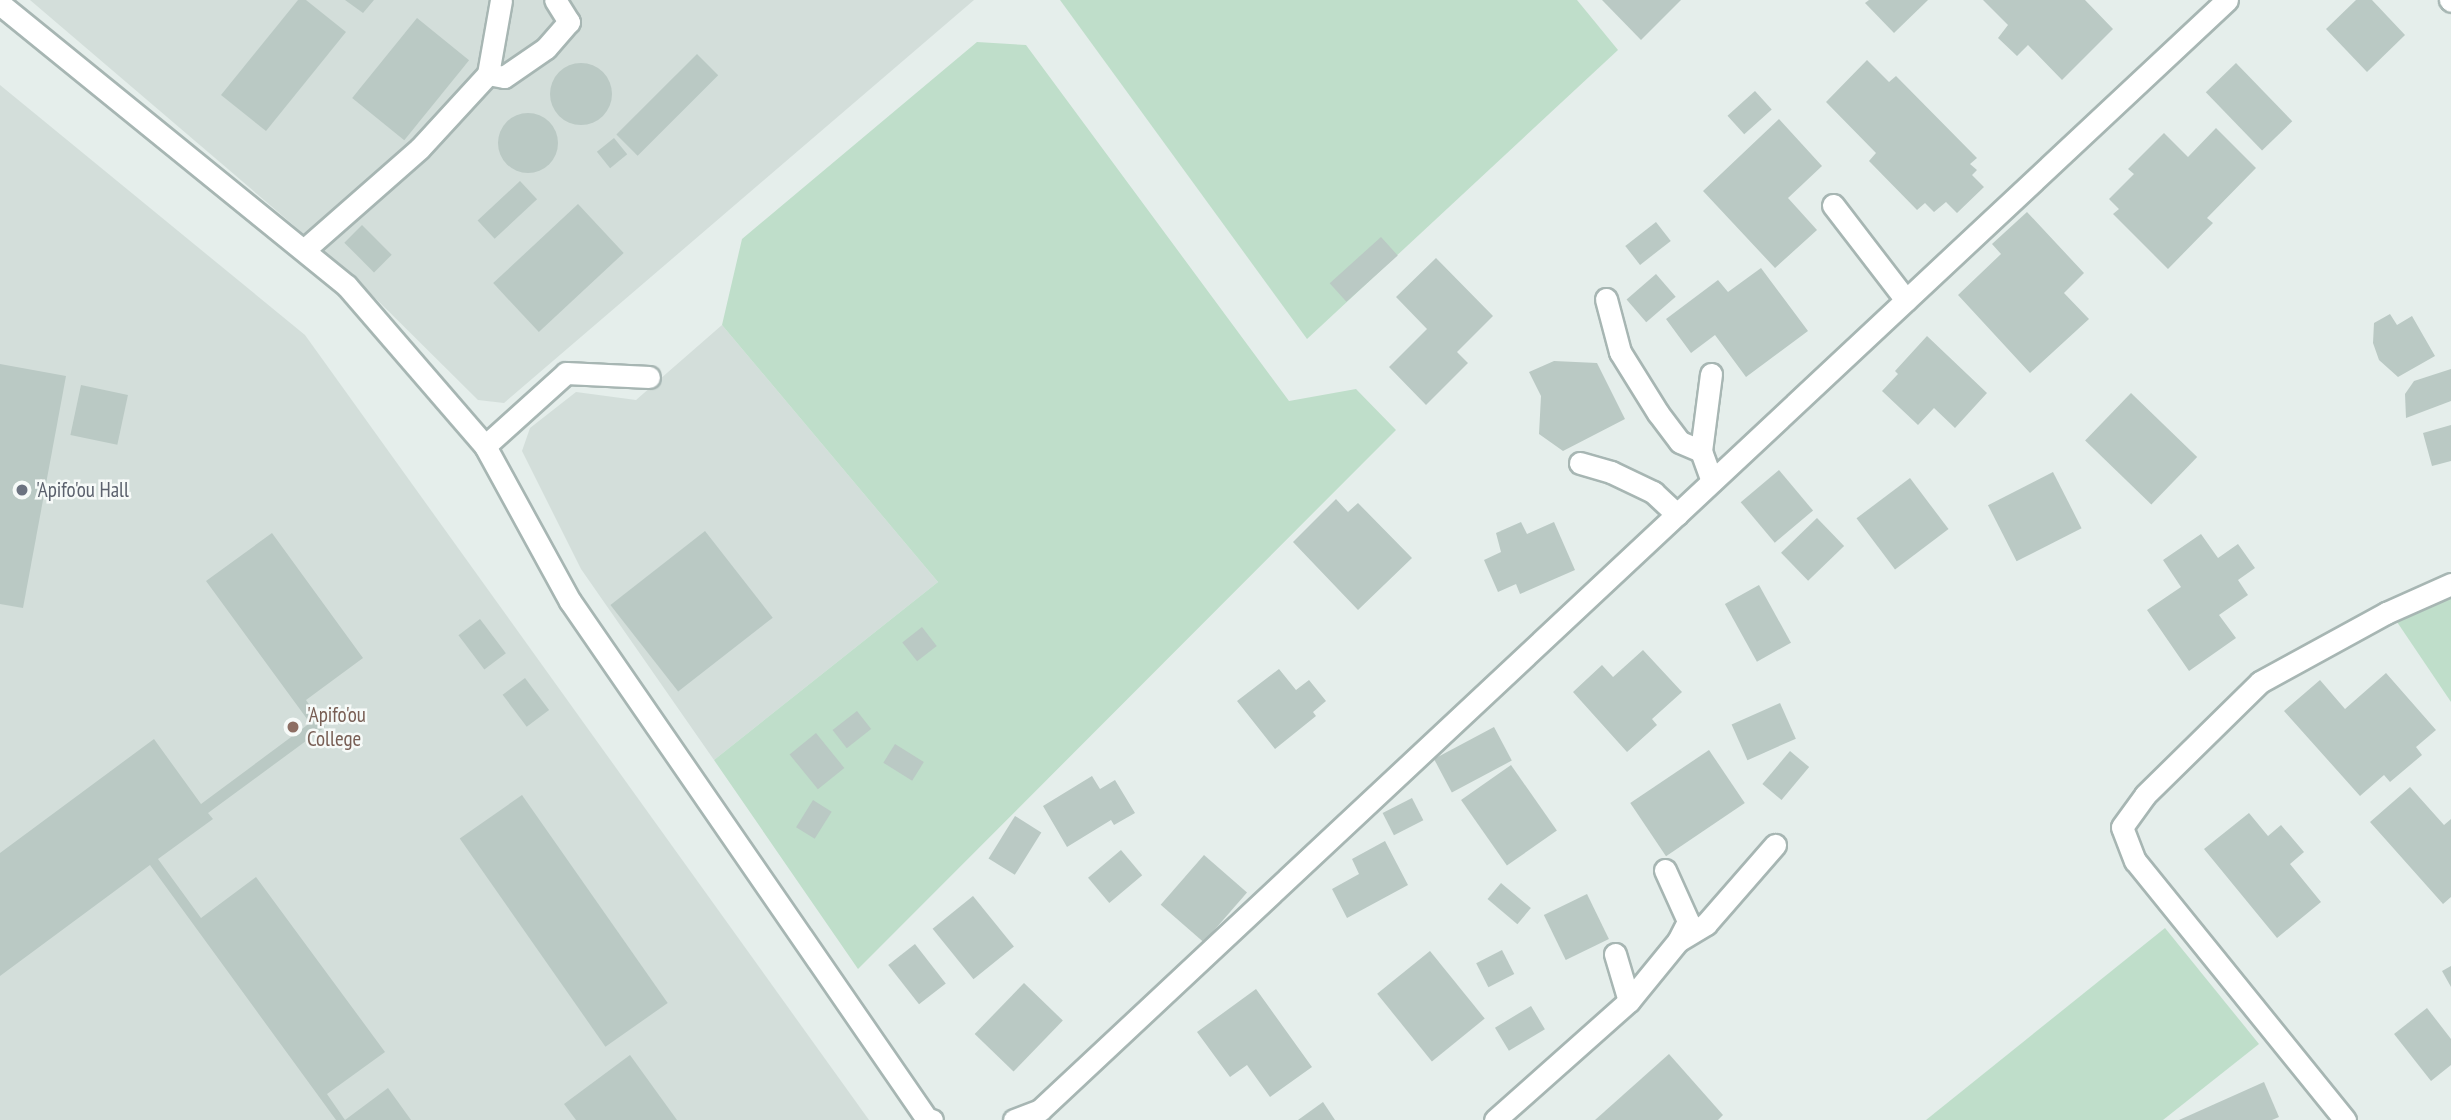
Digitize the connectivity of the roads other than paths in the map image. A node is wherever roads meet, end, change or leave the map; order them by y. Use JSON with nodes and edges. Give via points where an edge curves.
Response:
{"nodes":[{"id":1,"x":501,"y":0,"type":"edge"},
{"id":2,"x":555,"y":0,"type":"edge"},
{"id":3,"x":2227,"y":0,"type":"edge"},
{"id":4,"x":0,"y":4,"type":"edge"},
{"id":5,"x":488,"y":74,"type":"junction"},
{"id":6,"x":1833,"y":205,"type":"dead end"},
{"id":7,"x":304,"y":250,"type":"junction"},
{"id":8,"x":1606,"y":299,"type":"dead end"},
{"id":9,"x":1906,"y":300,"type":"junction"},
{"id":10,"x":1711,"y":374,"type":"dead end"},
{"id":11,"x":649,"y":377,"type":"dead end"},
{"id":12,"x":485,"y":446,"type":"junction"},
{"id":13,"x":1701,"y":451,"type":"junction"},
{"id":14,"x":1580,"y":463,"type":"dead end"},
{"id":15,"x":1712,"y":481,"type":"junction"},
{"id":16,"x":1677,"y":514,"type":"junction"},
{"id":17,"x":2451,"y":584,"type":"edge"},
{"id":18,"x":1775,"y":845,"type":"dead end"},
{"id":19,"x":1665,"y":870,"type":"dead end"},
{"id":20,"x":1678,"y":941,"type":"junction"},
{"id":21,"x":1615,"y":954,"type":"dead end"},
{"id":22,"x":1629,"y":1001,"type":"junction"},
{"id":23,"x":929,"y":1120,"type":"edge"},
{"id":24,"x":1014,"y":1120,"type":"edge"},
{"id":25,"x":1495,"y":1120,"type":"edge"},
{"id":26,"x":2345,"y":1120,"type":"edge"}],
"edges":[{"from":1,"to":5,"type":"street"},
{"from":2,"to":5,"type":"street","via":[[569,22],[546,48],[504,77]]},
{"from":3,"to":9,"type":"street"},
{"from":4,"to":7,"type":"street"},
{"from":5,"to":7,"type":"street","via":[[420,148]]},
{"from":6,"to":9,"type":"street"},
{"from":7,"to":12,"type":"street","via":[[347,286]]},
{"from":8,"to":13,"type":"street","via":[[1620,352],[1658,413],[1680,442]]},
{"from":9,"to":15,"type":"street"},
{"from":10,"to":13,"type":"street"},
{"from":11,"to":12,"type":"street","via":[[566,373]]},
{"from":12,"to":23,"type":"street","via":[[570,601]]},
{"from":13,"to":15,"type":"street"},
{"from":14,"to":16,"type":"street","via":[[1654,492]]},
{"from":15,"to":16,"type":"street"},
{"from":16,"to":24,"type":"street","via":[[1040,1110]]},
{"from":17,"to":26,"type":"street","via":[[2386,612],[2260,682],[2145,795],[2122,827],[2134,861]]},
{"from":18,"to":20,"type":"street","via":[[1706,924]]},
{"from":19,"to":20,"type":"street","via":[[1688,921]]},
{"from":20,"to":22,"type":"street"},
{"from":21,"to":22,"type":"street"},
{"from":22,"to":25,"type":"street"}]}
